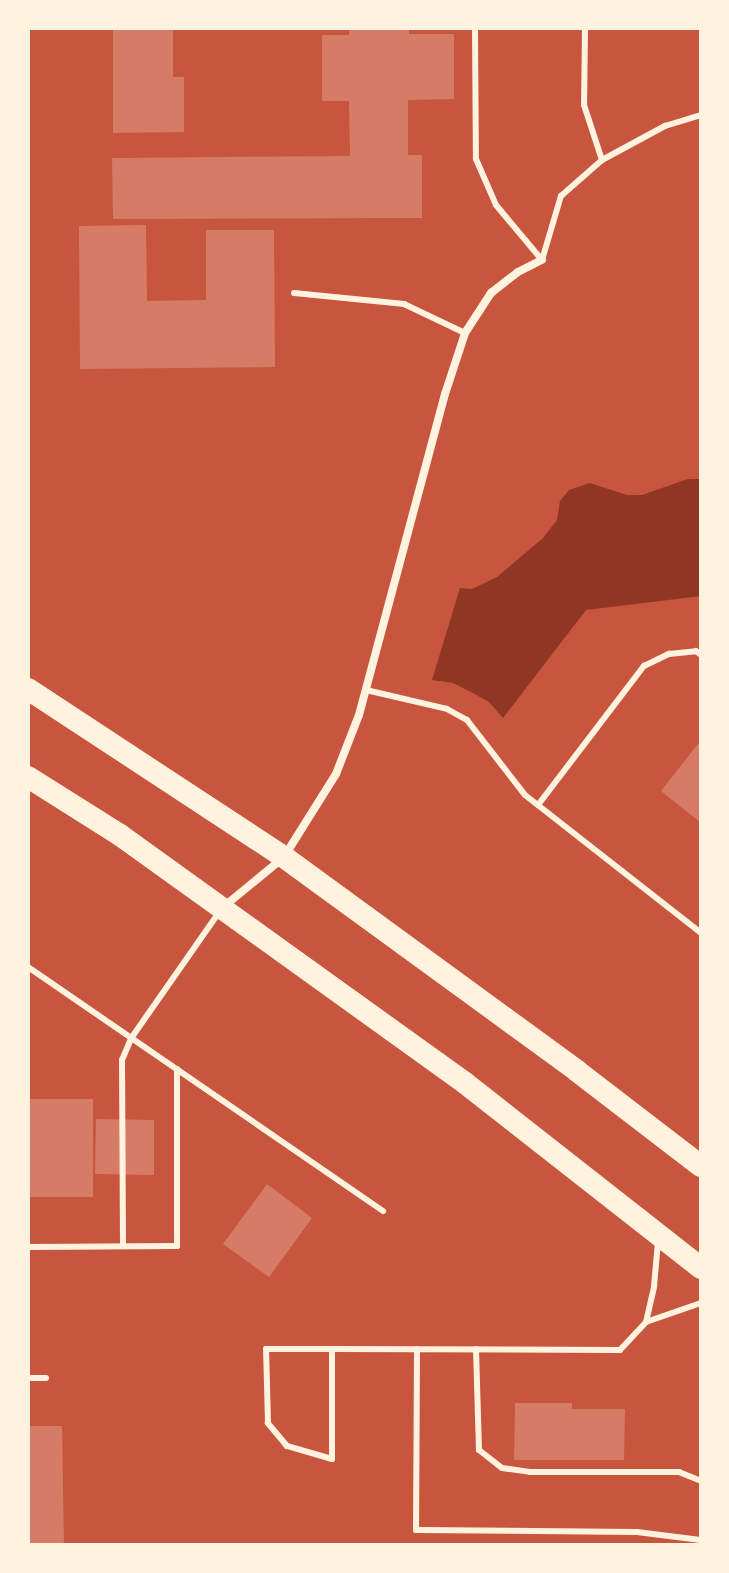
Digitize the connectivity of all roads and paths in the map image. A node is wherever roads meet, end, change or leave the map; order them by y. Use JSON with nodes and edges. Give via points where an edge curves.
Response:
{"nodes":[{"id":1,"x":475,"y":28,"type":"edge"},
{"id":2,"x":585,"y":28,"type":"edge"},
{"id":3,"x":701,"y":115,"type":"edge"},
{"id":4,"x":602,"y":160,"type":"junction"},
{"id":5,"x":542,"y":260,"type":"junction"},
{"id":6,"x":294,"y":293,"type":"dead end"},
{"id":7,"x":465,"y":333,"type":"junction"},
{"id":8,"x":701,"y":655,"type":"edge"},
{"id":9,"x":28,"y":689,"type":"edge"},
{"id":10,"x":366,"y":690,"type":"junction"},
{"id":11,"x":28,"y":777,"type":"edge"},
{"id":12,"x":538,"y":805,"type":"junction"},
{"id":13,"x":284,"y":857,"type":"junction"},
{"id":14,"x":222,"y":908,"type":"junction"},
{"id":15,"x":701,"y":933,"type":"edge"},
{"id":16,"x":28,"y":967,"type":"edge"},
{"id":17,"x":132,"y":1037,"type":"junction"},
{"id":18,"x":177,"y":1069,"type":"junction"},
{"id":19,"x":701,"y":1166,"type":"edge"},
{"id":20,"x":383,"y":1211,"type":"dead end"},
{"id":21,"x":658,"y":1235,"type":"junction"},
{"id":22,"x":123,"y":1246,"type":"junction"},
{"id":23,"x":28,"y":1247,"type":"edge"},
{"id":24,"x":701,"y":1268,"type":"edge"},
{"id":25,"x":701,"y":1303,"type":"edge"},
{"id":26,"x":646,"y":1322,"type":"junction"},
{"id":27,"x":332,"y":1349,"type":"junction"},
{"id":28,"x":417,"y":1349,"type":"junction"},
{"id":29,"x":476,"y":1349,"type":"junction"},
{"id":30,"x":28,"y":1378,"type":"edge"},
{"id":31,"x":46,"y":1378,"type":"dead end"},
{"id":32,"x":701,"y":1481,"type":"edge"},
{"id":33,"x":701,"y":1540,"type":"edge"}],
"edges":[{"from":1,"to":5,"type":"lane","via":[[476,159],[496,205]]},
{"from":2,"to":4,"type":"lane","via":[[584,105]]},
{"from":3,"to":4,"type":"lane","via":[[665,126]]},
{"from":4,"to":5,"type":"lane","via":[[561,196]]},
{"from":5,"to":7,"type":"street","via":[[491,293]]},
{"from":6,"to":7,"type":"lane","via":[[404,304]]},
{"from":7,"to":10,"type":"street"},
{"from":8,"to":12,"type":"lane","via":[[669,654],[644,666]]},
{"from":9,"to":13,"type":"highway"},
{"from":10,"to":12,"type":"lane","via":[[447,709],[467,720]]},
{"from":10,"to":13,"type":"street","via":[[336,774]]},
{"from":11,"to":14,"type":"highway"},
{"from":12,"to":15,"type":"lane"},
{"from":13,"to":14,"type":"street"},
{"from":13,"to":19,"type":"highway"},
{"from":14,"to":17,"type":"lane"},
{"from":14,"to":21,"type":"highway","via":[[465,1083]]},
{"from":16,"to":17,"type":"lane"},
{"from":17,"to":18,"type":"lane"},
{"from":17,"to":22,"type":"lane","via":[[122,1060]]},
{"from":18,"to":20,"type":"lane"},
{"from":18,"to":22,"type":"lane","via":[[177,1246]]},
{"from":21,"to":24,"type":"highway"},
{"from":21,"to":26,"type":"lane"},
{"from":22,"to":23,"type":"lane"},
{"from":25,"to":26,"type":"lane"},
{"from":26,"to":29,"type":"lane","via":[[620,1350]]},
{"from":27,"to":27,"type":"lane","via":[[332,1427],[332,1459],[287,1446],[268,1423],[266,1349]]},
{"from":27,"to":28,"type":"lane"},
{"from":28,"to":29,"type":"lane"},
{"from":28,"to":33,"type":"lane","via":[[416,1530],[637,1532]]},
{"from":29,"to":32,"type":"lane","via":[[479,1450],[502,1468],[679,1472]]},
{"from":30,"to":31,"type":"lane"}]}
